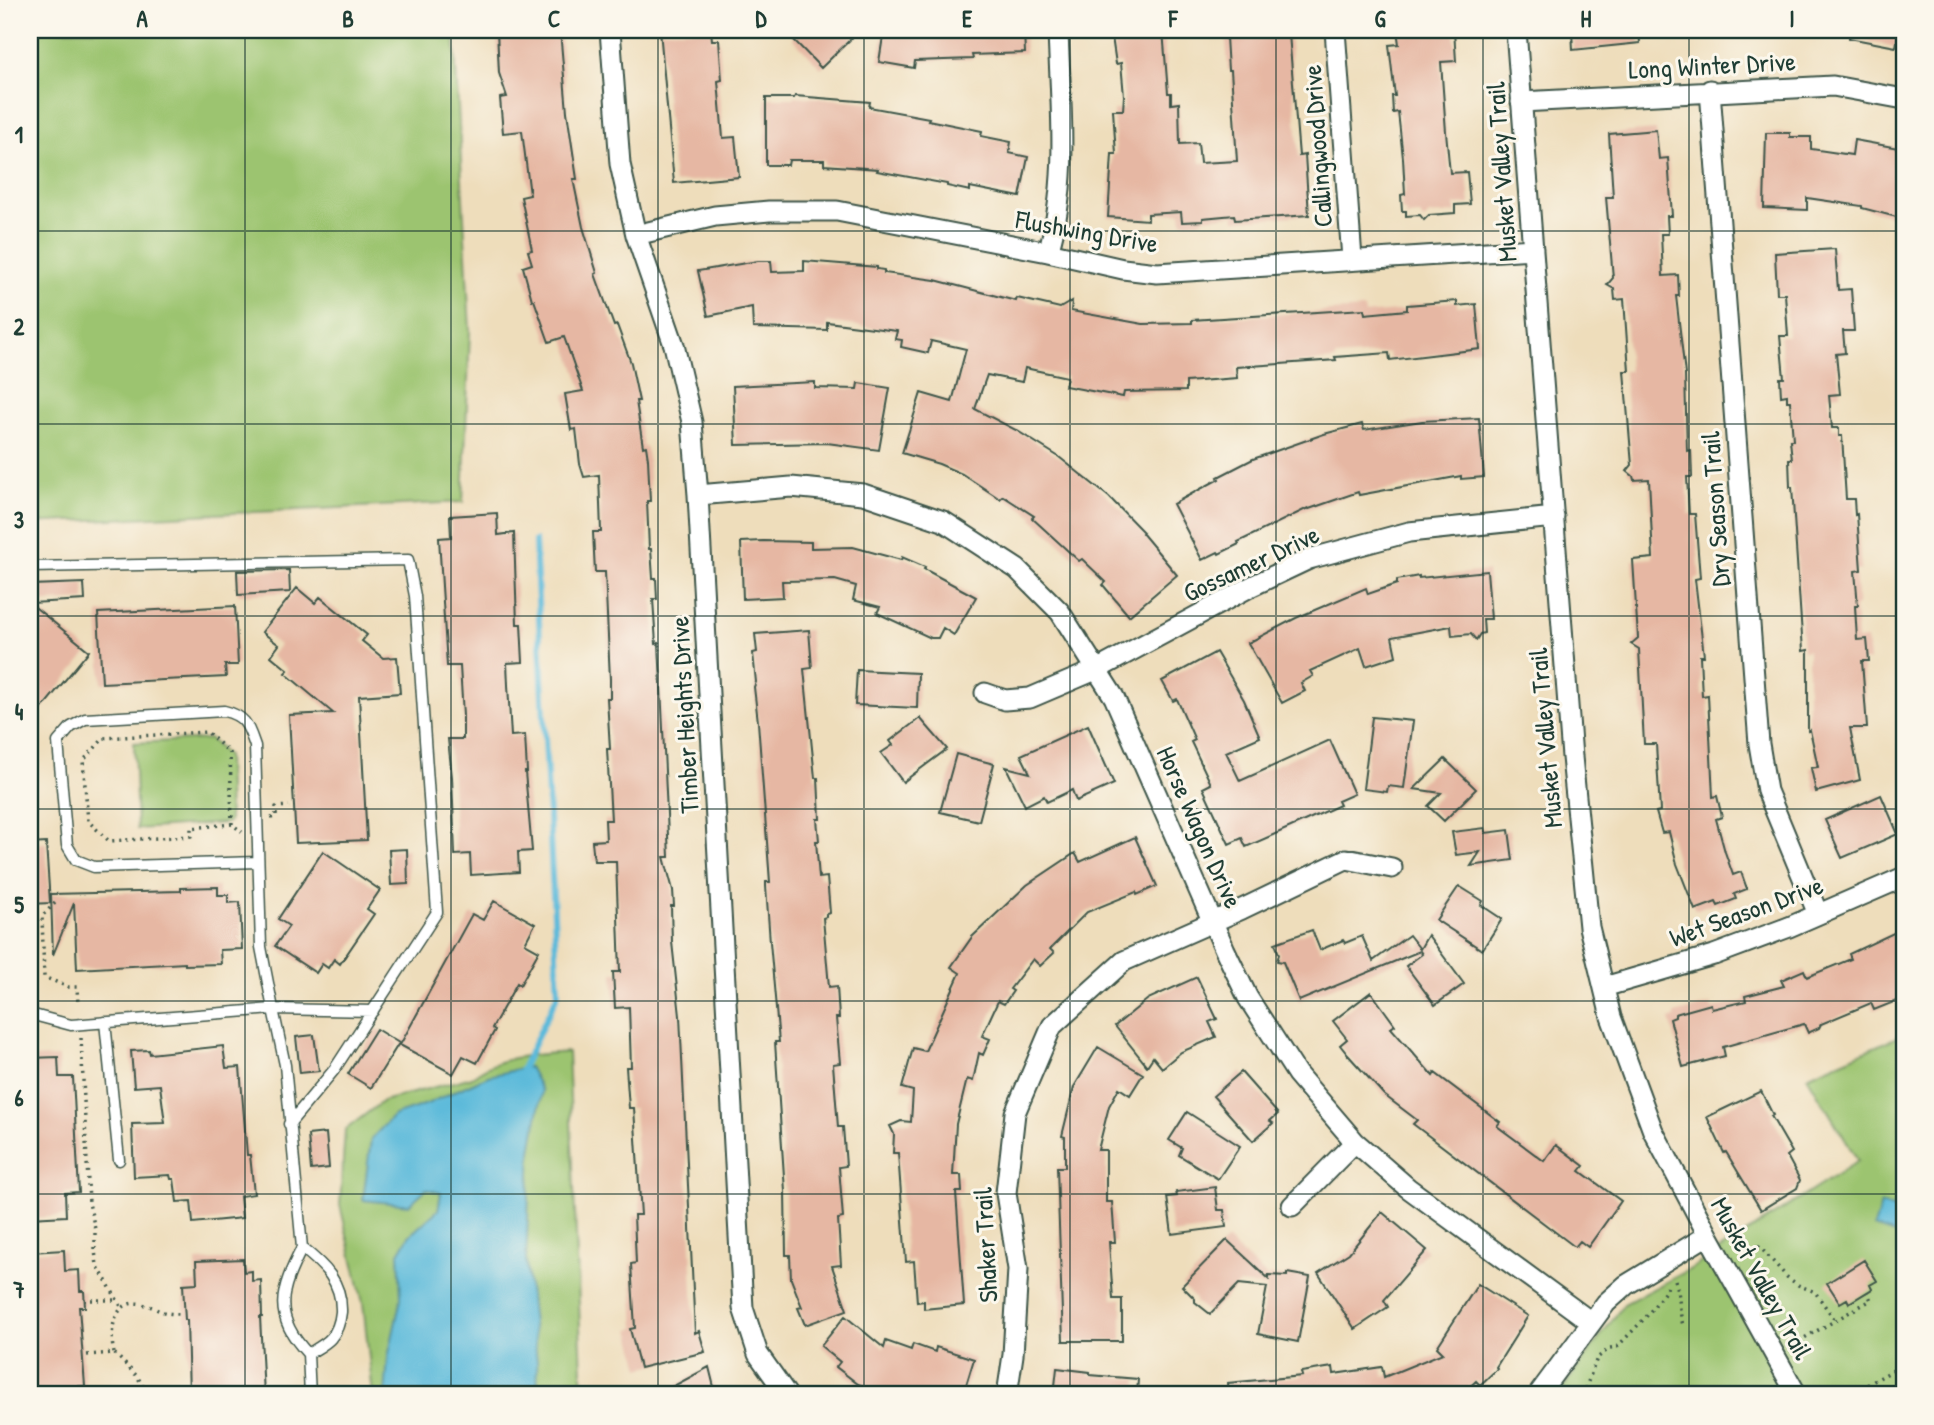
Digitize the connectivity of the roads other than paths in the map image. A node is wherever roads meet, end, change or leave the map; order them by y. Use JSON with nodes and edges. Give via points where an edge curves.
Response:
{"nodes":[{"id":1,"x":610,"y":30,"type":"edge"},
{"id":2,"x":1058,"y":30,"type":"edge"},
{"id":3,"x":1335,"y":30,"type":"edge"},
{"id":4,"x":1516,"y":30,"type":"edge"},
{"id":5,"x":1710,"y":90,"type":"junction"},
{"id":6,"x":1904,"y":99,"type":"edge"},
{"id":7,"x":1521,"y":102,"type":"junction"},
{"id":8,"x":636,"y":235,"type":"junction"},
{"id":9,"x":1533,"y":249,"type":"junction"},
{"id":10,"x":1048,"y":252,"type":"junction"},
{"id":11,"x":1352,"y":259,"type":"junction"},
{"id":12,"x":698,"y":495,"type":"junction"},
{"id":13,"x":1554,"y":517,"type":"junction"},
{"id":14,"x":30,"y":567,"type":"edge"},
{"id":15,"x":1098,"y":669,"type":"junction"},
{"id":16,"x":985,"y":693,"type":"dead end"},
{"id":17,"x":258,"y":862,"type":"junction"},
{"id":18,"x":1392,"y":868,"type":"dead end"},
{"id":19,"x":1904,"y":877,"type":"edge"},
{"id":20,"x":1818,"y":914,"type":"junction"},
{"id":21,"x":1213,"y":921,"type":"junction"},
{"id":22,"x":1604,"y":987,"type":"junction"},
{"id":23,"x":273,"y":1009,"type":"junction"},
{"id":24,"x":373,"y":1011,"type":"junction"},
{"id":25,"x":30,"y":1014,"type":"edge"},
{"id":26,"x":106,"y":1022,"type":"junction"},
{"id":27,"x":289,"y":1124,"type":"junction"},
{"id":28,"x":1355,"y":1142,"type":"junction"},
{"id":29,"x":119,"y":1160,"type":"dead end"},
{"id":30,"x":1292,"y":1206,"type":"dead end"},
{"id":31,"x":1708,"y":1235,"type":"junction"},
{"id":32,"x":302,"y":1248,"type":"junction"},
{"id":33,"x":1591,"y":1322,"type":"junction"},
{"id":34,"x":309,"y":1354,"type":"junction"},
{"id":35,"x":310,"y":1395,"type":"edge"},
{"id":36,"x":787,"y":1395,"type":"edge"},
{"id":37,"x":1007,"y":1395,"type":"edge"},
{"id":38,"x":1538,"y":1395,"type":"edge"},
{"id":39,"x":1797,"y":1395,"type":"edge"}],
"edges":[{"from":1,"to":8,"type":"street","name":"Timber Heights Drive","via":[[620,164]]},
{"from":2,"to":10,"type":"street","via":[[1063,178]]},
{"from":3,"to":11,"type":"street","name":"Callingwood Drive"},
{"from":4,"to":7,"type":"street","name":"Musket Valley Trail"},
{"from":5,"to":6,"type":"street","name":"Long Winter Drive","via":[[1833,86]]},
{"from":5,"to":7,"type":"street","name":"Long Winter Drive"},
{"from":5,"to":20,"type":"street","name":"Dry Season Trail","via":[[1759,744],[1767,791]]},
{"from":7,"to":9,"type":"street","name":"Musket Valley Trail"},
{"from":8,"to":10,"type":"street","name":"Flushwing Drive","via":[[715,216],[837,211]]},
{"from":8,"to":12,"type":"street","name":"Timber Heights Drive","via":[[674,345],[692,422]]},
{"from":9,"to":11,"type":"street","name":"Flushwing Drive"},
{"from":9,"to":13,"type":"street","name":"Musket Valley Trail"},
{"from":10,"to":11,"type":"street","name":"Flushwing Drive","via":[[1157,272]]},
{"from":12,"to":15,"type":"street","name":"Horse Wagon Drive","via":[[790,487],[863,494],[943,521],[1017,569],[1060,612]]},
{"from":12,"to":36,"type":"street","name":"Timber Heights Drive","via":[[743,1308],[758,1354]]},
{"from":13,"to":15,"type":"street","name":"Gossamer Drive","via":[[1409,532],[1308,559]]},
{"from":13,"to":22,"type":"street","name":"Musket Valley Trail","via":[[1589,927]]},
{"from":14,"to":24,"type":"lane","via":[[408,560],[415,596],[437,912]]},
{"from":15,"to":16,"type":"street","name":"Gossamer Drive","via":[[1030,698],[1005,700]]},
{"from":15,"to":21,"type":"street","name":"Horse Wagon Drive"},
{"from":17,"to":17,"type":"lane","via":[[255,746],[248,724],[236,714],[224,710],[85,719],[58,742],[67,845],[76,860],[93,867]]},
{"from":17,"to":23,"type":"lane","via":[[261,947]]},
{"from":18,"to":21,"type":"street","name":"Shaker Trail","via":[[1346,859]]},
{"from":19,"to":20,"type":"street","name":"Wet Season Drive"},
{"from":20,"to":22,"type":"street","name":"Wet Season Drive","via":[[1714,955]]},
{"from":21,"to":28,"type":"street","name":"Horse Wagon Drive","via":[[1248,998],[1274,1041]]},
{"from":21,"to":37,"type":"street","name":"Shaker Trail","via":[[1124,961],[1052,1026],[1014,1126],[1006,1193],[1018,1269]]},
{"from":22,"to":31,"type":"street","name":"Musket Valley Trail","via":[[1653,1131]]},
{"from":23,"to":24,"type":"lane"},
{"from":23,"to":26,"type":"lane"},
{"from":23,"to":27,"type":"lane","via":[[285,1065]]},
{"from":24,"to":27,"type":"lane","via":[[334,1070]]},
{"from":25,"to":26,"type":"lane","via":[[71,1025]]},
{"from":26,"to":29,"type":"lane"},
{"from":27,"to":32,"type":"lane"},
{"from":28,"to":30,"type":"street"},
{"from":28,"to":33,"type":"street","name":"Horse Wagon Drive","via":[[1408,1188]]},
{"from":31,"to":33,"type":"street","via":[[1626,1285]]},
{"from":31,"to":39,"type":"street","name":"Musket Valley Trail"},
{"from":32,"to":34,"type":"lane","via":[[283,1292],[286,1322]]},
{"from":32,"to":34,"type":"lane","via":[[337,1282],[341,1300],[340,1324],[330,1339]]},
{"from":33,"to":38,"type":"street"},
{"from":34,"to":35,"type":"lane"}]}
